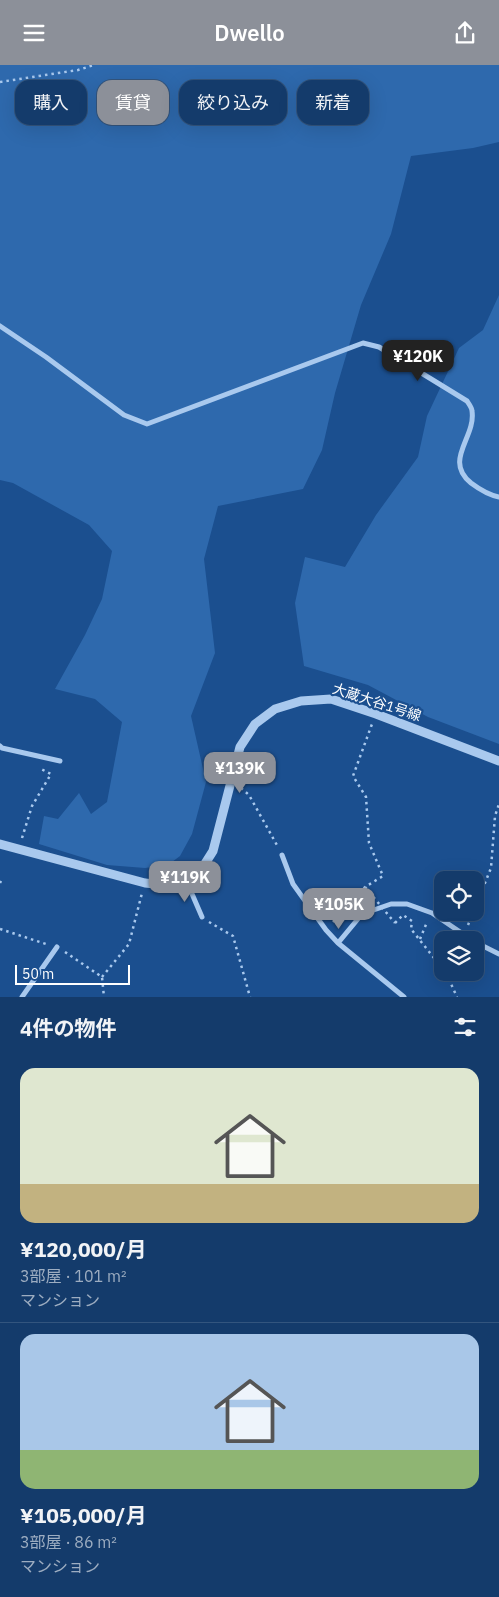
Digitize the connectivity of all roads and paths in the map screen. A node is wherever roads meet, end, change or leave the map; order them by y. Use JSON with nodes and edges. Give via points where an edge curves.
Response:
{"nodes":[{"id":1,"x":94,"y":65,"type":"edge"},
{"id":2,"x":0,"y":82,"type":"edge"},
{"id":3,"x":0,"y":326,"type":"edge"},
{"id":4,"x":499,"y":497,"type":"edge"},
{"id":5,"x":376,"y":713,"type":"junction"},
{"id":6,"x":0,"y":746,"type":"edge"},
{"id":7,"x":60,"y":761,"type":"dead end"},
{"id":8,"x":499,"y":761,"type":"edge"},
{"id":9,"x":52,"y":775,"type":"dead end"},
{"id":10,"x":231,"y":780,"type":"junction"},
{"id":11,"x":499,"y":803,"type":"edge"},
{"id":12,"x":0,"y":844,"type":"edge"},
{"id":13,"x":19,"y":849,"type":"junction"},
{"id":14,"x":282,"y":855,"type":"joint"},
{"id":15,"x":186,"y":881,"type":"junction"},
{"id":16,"x":145,"y":883,"type":"junction"},
{"id":17,"x":484,"y":886,"type":"edge"},
{"id":18,"x":365,"y":887,"type":"junction"},
{"id":19,"x":432,"y":913,"type":"junction"},
{"id":20,"x":202,"y":917,"type":"joint"},
{"id":21,"x":326,"y":931,"type":"junction"},
{"id":22,"x":459,"y":931,"type":"edge"},
{"id":23,"x":420,"y":939,"type":"junction"},
{"id":24,"x":338,"y":943,"type":"junction"},
{"id":25,"x":484,"y":946,"type":"edge"},
{"id":26,"x":56,"y":947,"type":"dead end"},
{"id":27,"x":499,"y":954,"type":"edge"},
{"id":28,"x":434,"y":957,"type":"edge"},
{"id":29,"x":102,"y":977,"type":"dead end"},
{"id":30,"x":450,"y":981,"type":"edge"},
{"id":31,"x":22,"y":997,"type":"edge"},
{"id":32,"x":250,"y":997,"type":"edge"},
{"id":33,"x":404,"y":997,"type":"edge"},
{"id":34,"x":457,"y":997,"type":"edge"}],
"edges":[{"from":1,"to":2,"type":"path"},
{"from":3,"to":4,"type":"street","via":[[124,415],[147,424],[363,343],[379,347],[468,401],[472,423],[458,462],[462,475],[473,485]]},
{"from":5,"to":8,"type":"street","name":"大蔵大谷1号線"},
{"from":5,"to":10,"type":"street","name":"大蔵大谷1号線","via":[[331,699],[301,701],[275,709],[254,724],[240,747]]},
{"from":5,"to":18,"type":"path","via":[[353,776],[366,797],[369,843],[383,876]]},
{"from":6,"to":7,"type":"street"},
{"from":9,"to":13,"type":"path","via":[[32,806]]},
{"from":10,"to":14,"type":"path","via":[[249,795]]},
{"from":10,"to":15,"type":"street","name":"大蔵大谷1号線","via":[[213,851],[201,870]]},
{"from":11,"to":17,"type":"path","via":[[494,817],[491,868]]},
{"from":12,"to":13,"type":"street"},
{"from":13,"to":16,"type":"street"},
{"from":14,"to":21,"type":"street","via":[[293,884]]},
{"from":15,"to":16,"type":"street","via":[[165,885]]},
{"from":15,"to":20,"type":"street"},
{"from":16,"to":29,"type":"path","via":[[129,944]]},
{"from":18,"to":21,"type":"path"},
{"from":18,"to":23,"type":"path","bridge":true,"via":[[395,923],[403,915],[412,921],[411,929]]},
{"from":19,"to":22,"type":"street"},
{"from":19,"to":23,"type":"path"},
{"from":19,"to":24,"type":"street","via":[[407,904],[392,903],[362,914]]},
{"from":20,"to":32,"type":"path","via":[[233,936]]},
{"from":21,"to":24,"type":"street"},
{"from":23,"to":28,"type":"path"},
{"from":24,"to":33,"type":"street"},
{"from":25,"to":27,"type":"street"},
{"from":26,"to":31,"type":"street"},
{"from":30,"to":34,"type":"path"}]}
